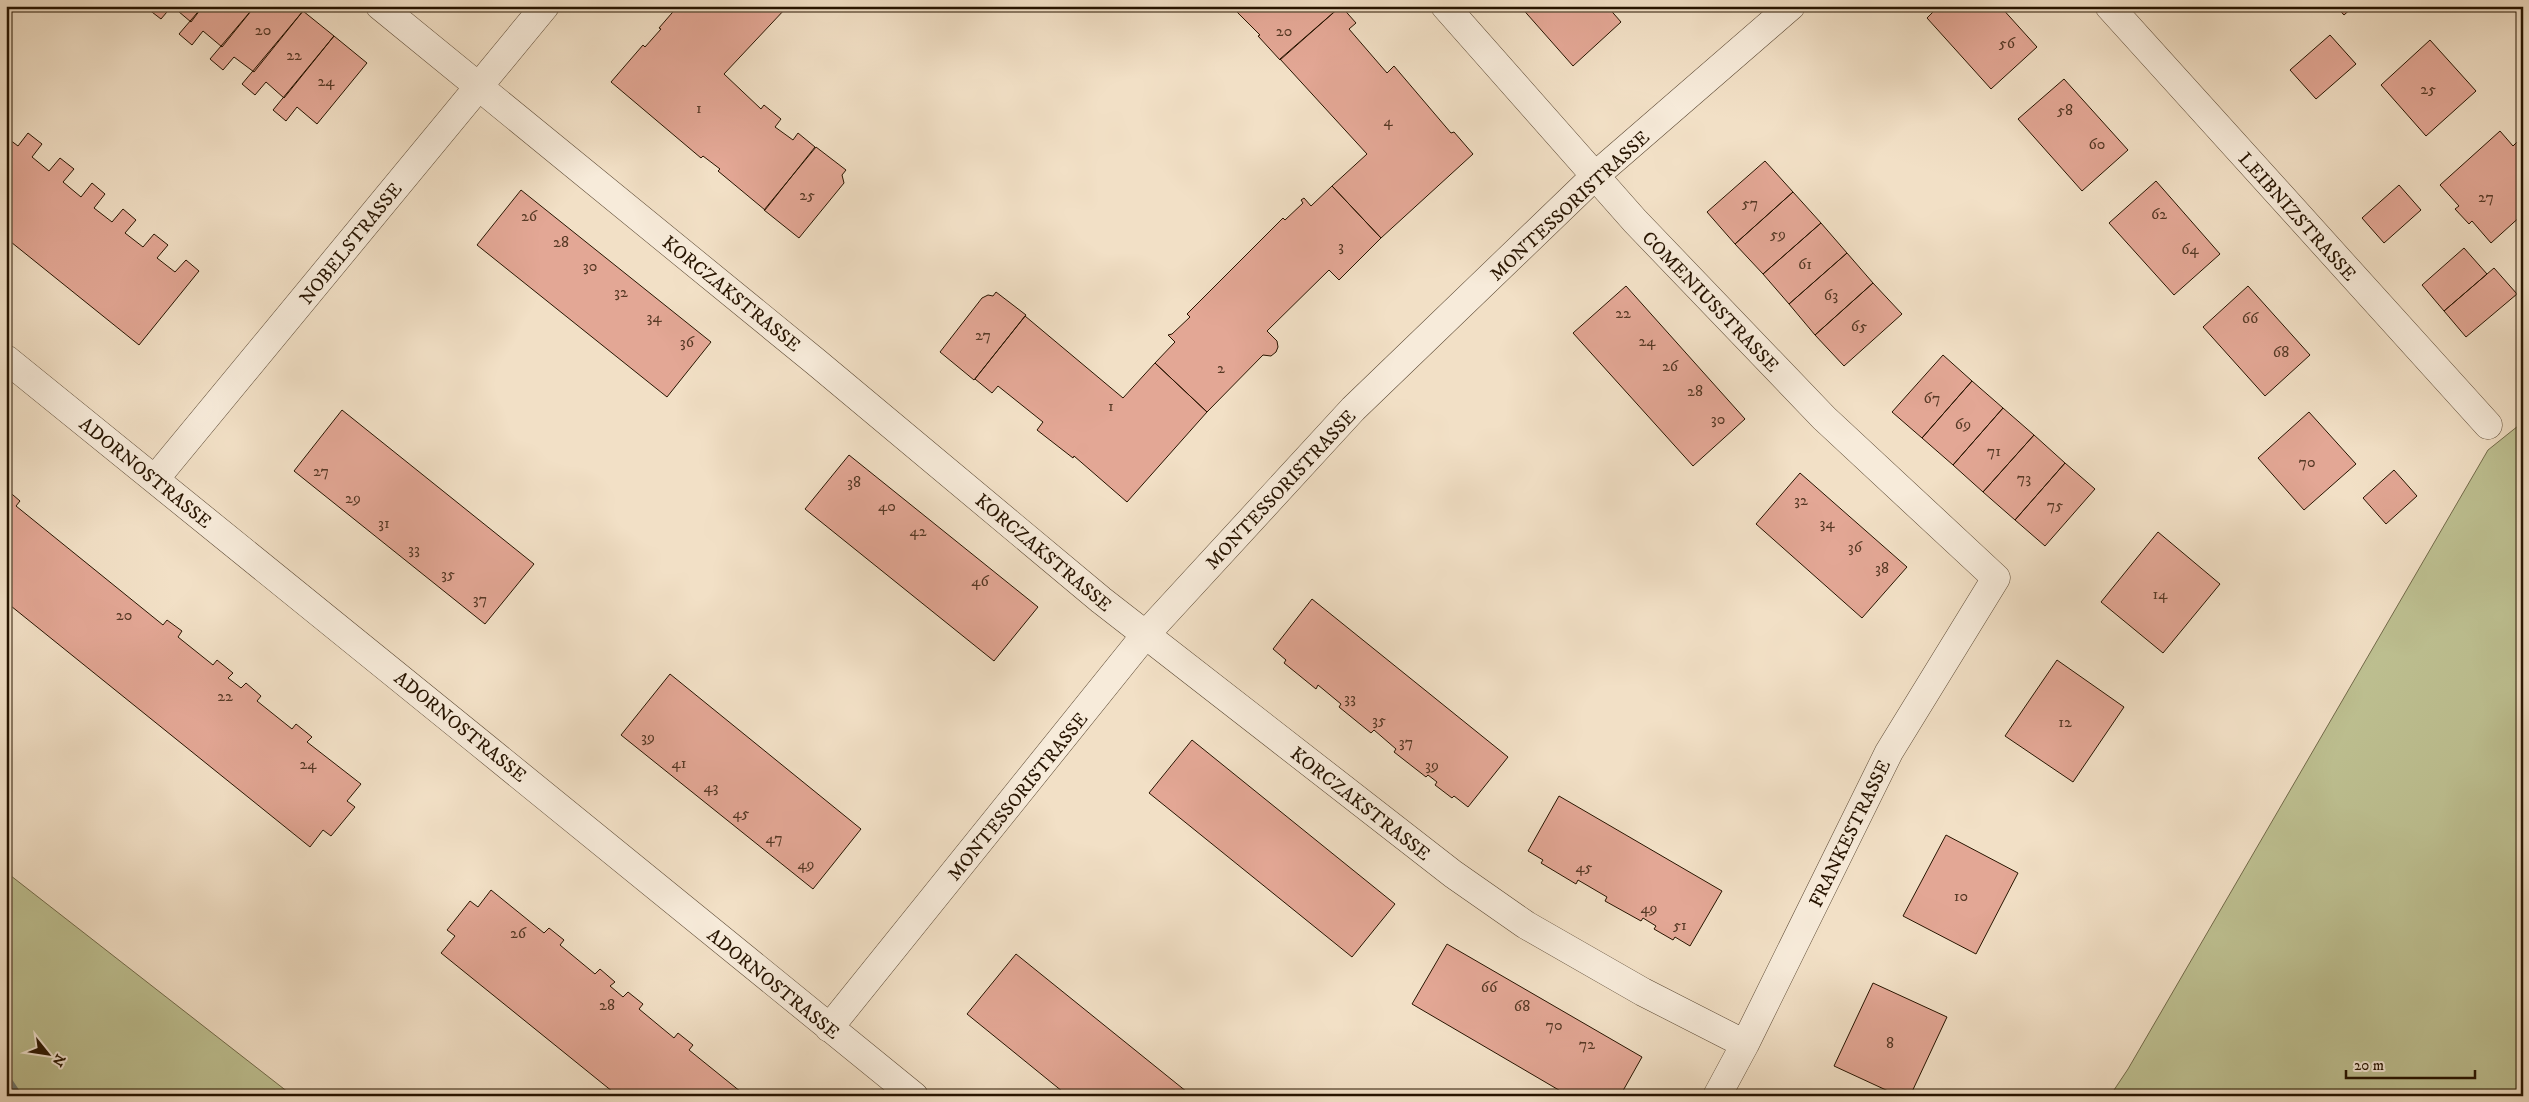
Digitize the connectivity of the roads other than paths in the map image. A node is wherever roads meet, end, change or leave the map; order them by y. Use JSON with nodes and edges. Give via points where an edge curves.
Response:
{"nodes":[{"id":1,"x":380,"y":6,"type":"edge"},
{"id":2,"x":545,"y":6,"type":"edge"},
{"id":3,"x":1445,"y":6,"type":"edge"},
{"id":4,"x":1791,"y":6,"type":"edge"},
{"id":5,"x":2110,"y":6,"type":"edge"},
{"id":6,"x":478,"y":87,"type":"junction"},
{"id":7,"x":1596,"y":175,"type":"junction"},
{"id":8,"x":6,"y":359,"type":"edge"},
{"id":9,"x":2488,"y":425,"type":"dead end"},
{"id":10,"x":155,"y":479,"type":"junction"},
{"id":11,"x":1996,"y":578,"type":"joint"},
{"id":12,"x":1146,"y":634,"type":"junction"},
{"id":13,"x":829,"y":1028,"type":"junction"},
{"id":14,"x":1745,"y":1044,"type":"junction"},
{"id":15,"x":914,"y":1096,"type":"edge"},
{"id":16,"x":1717,"y":1096,"type":"edge"}],
"edges":[{"from":1,"to":6,"type":"street","name":"KORCZAKSTRASSE"},
{"from":2,"to":6,"type":"street","name":"NOBELSTRASSE"},
{"from":3,"to":7,"type":"street","name":"COMENIUSSTRASSE"},
{"from":4,"to":7,"type":"street","name":"MONTESSORISTRASSE"},
{"from":5,"to":9,"type":"street","name":"LEIBNIZSTRASSE"},
{"from":6,"to":10,"type":"street","name":"NOBELSTRASSE"},
{"from":6,"to":12,"type":"street","name":"KORCZAKSTRASSE"},
{"from":7,"to":11,"type":"street","name":"COMENIUSSTRASSE","via":[[1635,221],[1824,418]]},
{"from":7,"to":12,"type":"street","name":"MONTESSORISTRASSE","via":[[1353,409]]},
{"from":8,"to":10,"type":"street","name":"ADORNOSTRASSE"},
{"from":10,"to":13,"type":"street","name":"ADORNOSTRASSE"},
{"from":11,"to":14,"type":"street","name":"FRANKESTRASSE","via":[[1889,752]]},
{"from":12,"to":13,"type":"street","name":"MONTESSORISTRASSE"},
{"from":12,"to":14,"type":"street","name":"KORCZAKSTRASSE","via":[[1453,874],[1526,925],[1643,992]]},
{"from":13,"to":15,"type":"street","name":"ADORNOSTRASSE"},
{"from":14,"to":16,"type":"street","name":"FRANKESTRASSE"}]}
